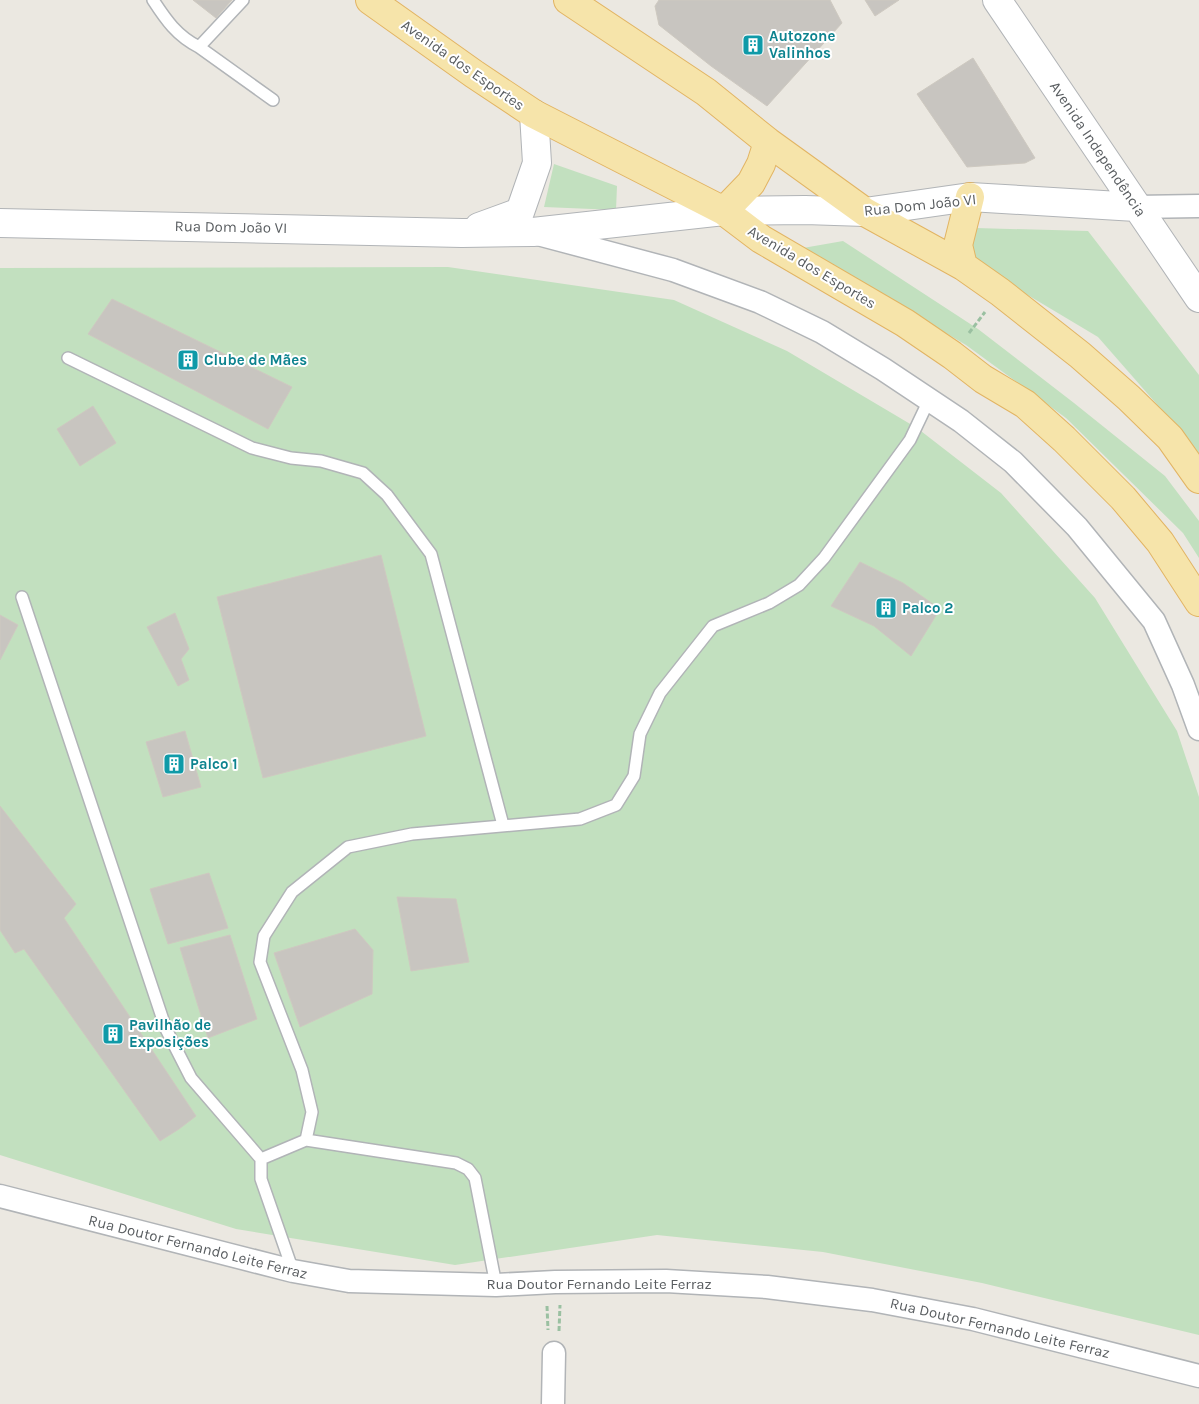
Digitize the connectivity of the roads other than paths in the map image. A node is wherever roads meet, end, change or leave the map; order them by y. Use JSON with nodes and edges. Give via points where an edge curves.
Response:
{"nodes":[{"id":1,"x":153,"y":0,"type":"edge"},
{"id":2,"x":243,"y":0,"type":"edge"},
{"id":3,"x":370,"y":0,"type":"edge"},
{"id":4,"x":568,"y":0,"type":"edge"},
{"id":5,"x":997,"y":0,"type":"edge"},
{"id":6,"x":199,"y":47,"type":"junction"},
{"id":7,"x":273,"y":100,"type":"dead end"},
{"id":8,"x":534,"y":114,"type":"junction"},
{"id":9,"x":768,"y":142,"type":"junction"},
{"id":10,"x":970,"y":198,"type":"junction"},
{"id":11,"x":1199,"y":206,"type":"edge"},
{"id":12,"x":1136,"y":207,"type":"junction"},
{"id":13,"x":724,"y":211,"type":"junction"},
{"id":14,"x":866,"y":212,"type":"junction"},
{"id":15,"x":0,"y":223,"type":"edge"},
{"id":16,"x":532,"y":232,"type":"junction"},
{"id":17,"x":462,"y":233,"type":"junction"},
{"id":18,"x":963,"y":266,"type":"junction"},
{"id":19,"x":1199,"y":298,"type":"edge"},
{"id":20,"x":68,"y":358,"type":"dead end"},
{"id":21,"x":929,"y":400,"type":"junction"},
{"id":22,"x":1199,"y":479,"type":"edge"},
{"id":23,"x":22,"y":597,"type":"dead end"},
{"id":24,"x":1199,"y":602,"type":"edge"},
{"id":25,"x":1199,"y":729,"type":"edge"},
{"id":26,"x":503,"y":825,"type":"junction"},
{"id":27,"x":306,"y":1140,"type":"junction"},
{"id":28,"x":262,"y":1159,"type":"junction"},
{"id":29,"x":0,"y":1196,"type":"edge"},
{"id":30,"x":292,"y":1272,"type":"junction"},
{"id":31,"x":496,"y":1285,"type":"junction"},
{"id":32,"x":554,"y":1353,"type":"dead end"},
{"id":33,"x":1199,"y":1376,"type":"edge"},
{"id":34,"x":553,"y":1404,"type":"edge"}],
"edges":[{"from":1,"to":6,"type":"lane","via":[[169,24]]},
{"from":2,"to":6,"type":"lane"},
{"from":3,"to":8,"type":"main road","name":"Avenida dos Esportes"},
{"from":4,"to":9,"type":"main road","via":[[706,92]]},
{"from":5,"to":12,"type":"street","name":"Avenida Independência"},
{"from":6,"to":7,"type":"lane"},
{"from":8,"to":13,"type":"main road","name":"Avenida dos Esportes"},
{"from":8,"to":17,"type":"street","name":"Rua Dom João VI","via":[[537,163],[520,212]]},
{"from":9,"to":13,"type":"main road","via":[[751,183]]},
{"from":9,"to":14,"type":"main road"},
{"from":10,"to":12,"type":"street","name":"Rua Dom João VI"},
{"from":10,"to":14,"type":"street","name":"Rua Dom João VI"},
{"from":10,"to":18,"type":"main road","via":[[958,245]]},
{"from":11,"to":12,"type":"street","name":"Rua Dom João VI"},
{"from":12,"to":19,"type":"street","name":"Avenida Independência"},
{"from":13,"to":14,"type":"street","name":"Rua Dom João VI"},
{"from":13,"to":16,"type":"street","name":"Rua Dom João VI"},
{"from":13,"to":24,"type":"main road","name":"Avenida dos Esportes","via":[[761,239],[905,323],[983,379],[1025,404],[1123,498],[1160,542]]},
{"from":14,"to":18,"type":"main road"},
{"from":15,"to":17,"type":"street","name":"Rua Dom João VI"},
{"from":16,"to":17,"type":"street","name":"Rua Dom João VI"},
{"from":16,"to":21,"type":"street","via":[[672,270],[760,302],[822,332]]},
{"from":18,"to":22,"type":"main road","via":[[1080,355],[1129,398],[1170,438]]},
{"from":20,"to":26,"type":"lane","via":[[252,448],[363,473],[388,495],[431,554]]},
{"from":21,"to":25,"type":"street","via":[[1013,462],[1077,527],[1154,621]]},
{"from":21,"to":26,"type":"lane","via":[[910,440],[824,558],[799,585],[768,603],[713,626],[660,692],[640,734],[634,776],[616,805],[580,818]]},
{"from":23,"to":28,"type":"lane","via":[[166,1029],[191,1078]]},
{"from":26,"to":27,"type":"lane","via":[[412,834],[348,847],[292,892],[264,936],[260,962],[302,1070],[312,1112]]},
{"from":27,"to":28,"type":"lane"},
{"from":27,"to":31,"type":"lane","via":[[456,1163],[468,1168],[476,1178]]},
{"from":28,"to":30,"type":"lane","via":[[261,1179]]},
{"from":29,"to":30,"type":"street","name":"Rua Doutor Fernando Leite Ferraz"},
{"from":30,"to":31,"type":"street","name":"Rua Doutor Fernando Leite Ferraz","via":[[348,1281]]},
{"from":31,"to":33,"type":"street","name":"Rua Doutor Fernando Leite Ferraz","via":[[666,1281],[767,1287],[863,1298],[973,1319]]},
{"from":32,"to":34,"type":"street"}]}
